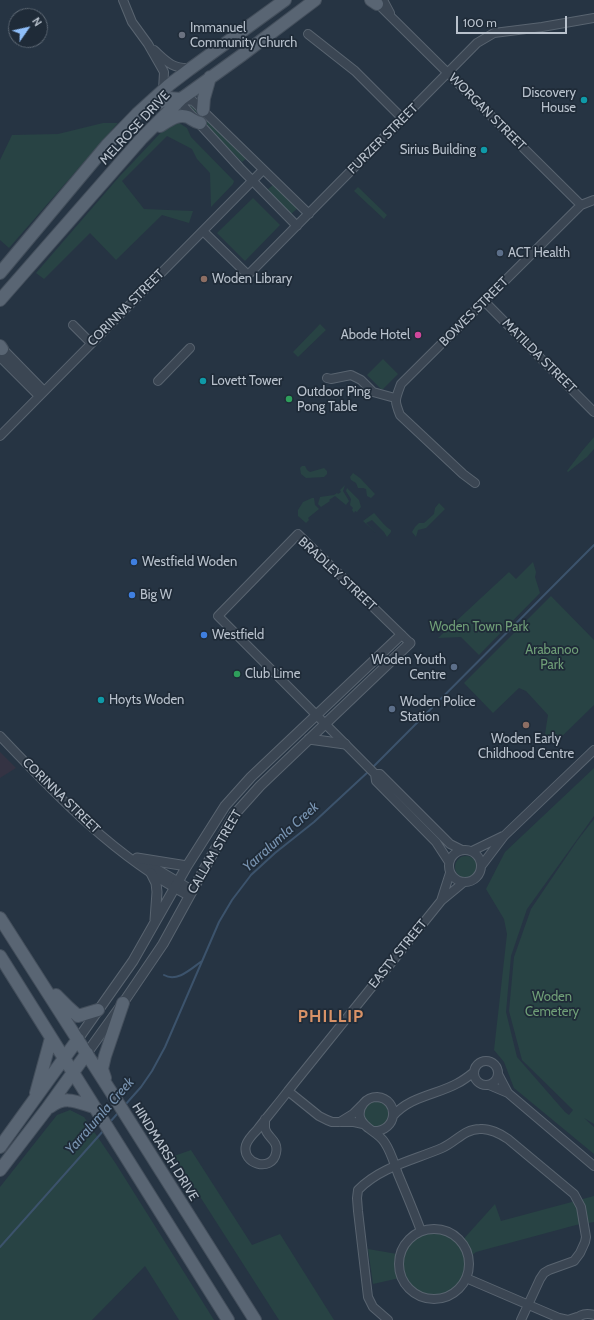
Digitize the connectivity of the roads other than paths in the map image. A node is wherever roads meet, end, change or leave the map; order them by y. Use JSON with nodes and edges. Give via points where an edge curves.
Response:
{"nodes":[{"id":1,"x":123,"y":0,"type":"edge"},
{"id":2,"x":285,"y":0,"type":"edge"},
{"id":3,"x":315,"y":0,"type":"edge"},
{"id":4,"x":376,"y":1,"type":"edge"},
{"id":5,"x":594,"y":18,"type":"edge"},
{"id":6,"x":308,"y":34,"type":"dead end"},
{"id":7,"x":148,"y":44,"type":"junction"},
{"id":8,"x":190,"y":68,"type":"junction"},
{"id":9,"x":448,"y":73,"type":"junction"},
{"id":10,"x":210,"y":77,"type":"junction"},
{"id":11,"x":163,"y":90,"type":"junction"},
{"id":12,"x":181,"y":99,"type":"junction"},
{"id":13,"x":151,"y":102,"type":"junction"},
{"id":14,"x":202,"y":110,"type":"junction"},
{"id":15,"x":403,"y":119,"type":"junction"},
{"id":16,"x":200,"y":123,"type":"junction"},
{"id":17,"x":142,"y":138,"type":"junction"},
{"id":18,"x":263,"y":170,"type":"junction"},
{"id":19,"x":252,"y":180,"type":"junction"},
{"id":20,"x":594,"y":200,"type":"edge"},
{"id":21,"x":581,"y":205,"type":"junction"},
{"id":22,"x":309,"y":214,"type":"junction"},
{"id":23,"x":297,"y":226,"type":"junction"},
{"id":24,"x":202,"y":231,"type":"junction"},
{"id":25,"x":0,"y":273,"type":"edge"},
{"id":26,"x":0,"y":300,"type":"edge"},
{"id":27,"x":484,"y":301,"type":"junction"},
{"id":28,"x":73,"y":325,"type":"dead end"},
{"id":29,"x":91,"y":343,"type":"junction"},
{"id":30,"x":190,"y":348,"type":"dead end"},
{"id":31,"x":1,"y":349,"type":"edge"},
{"id":32,"x":328,"y":378,"type":"dead end"},
{"id":33,"x":158,"y":381,"type":"dead end"},
{"id":34,"x":42,"y":394,"type":"junction"},
{"id":35,"x":395,"y":398,"type":"junction"},
{"id":36,"x":594,"y":412,"type":"edge"},
{"id":37,"x":0,"y":436,"type":"edge"},
{"id":38,"x":475,"y":483,"type":"dead end"},
{"id":39,"x":401,"y":635,"type":"junction"},
{"id":40,"x":410,"y":644,"type":"joint"},
{"id":41,"x":316,"y":716,"type":"junction"},
{"id":42,"x":325,"y":724,"type":"junction"},
{"id":43,"x":0,"y":736,"type":"edge"},
{"id":44,"x":309,"y":739,"type":"junction"},
{"id":45,"x":345,"y":744,"type":"junction"},
{"id":46,"x":594,"y":750,"type":"edge"},
{"id":47,"x":375,"y":774,"type":"junction"},
{"id":48,"x":504,"y":836,"type":"junction"},
{"id":49,"x":462,"y":850,"type":"junction"},
{"id":50,"x":472,"y":851,"type":"junction"},
{"id":51,"x":124,"y":854,"type":"junction"},
{"id":52,"x":137,"y":858,"type":"junction"},
{"id":53,"x":449,"y":862,"type":"junction"},
{"id":54,"x":482,"y":865,"type":"junction"},
{"id":55,"x":187,"y":866,"type":"junction"},
{"id":56,"x":151,"y":873,"type":"junction"},
{"id":57,"x":450,"y":873,"type":"junction"},
{"id":58,"x":464,"y":882,"type":"junction"},
{"id":59,"x":176,"y":885,"type":"junction"},
{"id":60,"x":191,"y":893,"type":"junction"},
{"id":61,"x":441,"y":901,"type":"junction"},
{"id":62,"x":1,"y":921,"type":"edge"},
{"id":63,"x":154,"y":925,"type":"junction"},
{"id":64,"x":0,"y":956,"type":"edge"},
{"id":65,"x":34,"y":970,"type":"junction"},
{"id":66,"x":123,"y":1003,"type":"junction"},
{"id":67,"x":98,"y":1010,"type":"junction"},
{"id":68,"x":51,"y":1038,"type":"junction"},
{"id":69,"x":78,"y":1039,"type":"junction"},
{"id":70,"x":87,"y":1053,"type":"junction"},
{"id":71,"x":63,"y":1058,"type":"junction"},
{"id":72,"x":474,"y":1072,"type":"junction"},
{"id":73,"x":72,"y":1073,"type":"junction"},
{"id":74,"x":498,"y":1074,"type":"junction"},
{"id":75,"x":458,"y":1083,"type":"junction"},
{"id":76,"x":480,"y":1083,"type":"junction"},
{"id":77,"x":106,"y":1084,"type":"junction"},
{"id":78,"x":489,"y":1085,"type":"junction"},
{"id":79,"x":288,"y":1091,"type":"junction"},
{"id":80,"x":508,"y":1093,"type":"junction"},
{"id":81,"x":34,"y":1100,"type":"junction"},
{"id":82,"x":412,"y":1101,"type":"junction"},
{"id":83,"x":388,"y":1102,"type":"junction"},
{"id":84,"x":362,"y":1106,"type":"junction"},
{"id":85,"x":46,"y":1110,"type":"junction"},
{"id":86,"x":96,"y":1110,"type":"junction"},
{"id":87,"x":265,"y":1119,"type":"junction"},
{"id":88,"x":392,"y":1120,"type":"junction"},
{"id":89,"x":339,"y":1122,"type":"junction"},
{"id":90,"x":363,"y":1124,"type":"junction"},
{"id":91,"x":373,"y":1131,"type":"junction"},
{"id":92,"x":0,"y":1147,"type":"edge"},
{"id":93,"x":389,"y":1149,"type":"junction"},
{"id":94,"x":395,"y":1166,"type":"junction"},
{"id":95,"x":594,"y":1166,"type":"edge"},
{"id":96,"x":0,"y":1170,"type":"edge"},
{"id":97,"x":421,"y":1231,"type":"junction"},
{"id":98,"x":466,"y":1278,"type":"junction"},
{"id":99,"x":528,"y":1305,"type":"junction"},
{"id":100,"x":594,"y":1308,"type":"edge"},
{"id":101,"x":590,"y":1315,"type":"edge"},
{"id":102,"x":560,"y":1319,"type":"edge"},
{"id":103,"x":576,"y":1319,"type":"edge"},
{"id":104,"x":228,"y":1320,"type":"edge"},
{"id":105,"x":255,"y":1320,"type":"edge"},
{"id":106,"x":388,"y":1320,"type":"edge"},
{"id":107,"x":521,"y":1320,"type":"edge"}],
"edges":[{"from":1,"to":7,"type":"street","via":[[132,22]]},
{"from":2,"to":8,"type":"main road","name":"MELROSE DRIVE"},
{"from":3,"to":10,"type":"main road","name":"MELROSE DRIVE"},
{"from":4,"to":9,"type":"street","name":"WORGAN STREET"},
{"from":5,"to":9,"type":"street","name":"FURZER STREET","via":[[494,33],[477,43]]},
{"from":6,"to":15,"type":"street","via":[[355,71]]},
{"from":7,"to":8,"type":"street","via":[[171,65],[181,69]]},
{"from":7,"to":11,"type":"street","via":[[164,72]]},
{"from":8,"to":11,"type":"main road","name":"MELROSE DRIVE"},
{"from":8,"to":12,"type":"main road","via":[[180,91]]},
{"from":9,"to":15,"type":"street","name":"FURZER STREET"},
{"from":9,"to":21,"type":"street","name":"WORGAN STREET"},
{"from":10,"to":12,"type":"main road","name":"MELROSE DRIVE"},
{"from":10,"to":14,"type":"main road"},
{"from":11,"to":13,"type":"main road","name":"MELROSE DRIVE"},
{"from":12,"to":13,"type":"main road","via":[[168,98],[159,103]]},
{"from":12,"to":14,"type":"street","via":[[193,101]]},
{"from":12,"to":16,"type":"street","via":[[185,108]]},
{"from":12,"to":17,"type":"main road","name":"MELROSE DRIVE"},
{"from":13,"to":25,"type":"main road","name":"MELROSE DRIVE","via":[[120,130]]},
{"from":14,"to":18,"type":"street"},
{"from":15,"to":22,"type":"street","name":"FURZER STREET"},
{"from":16,"to":17,"type":"main road","via":[[181,116],[170,119]]},
{"from":16,"to":19,"type":"street"},
{"from":17,"to":26,"type":"main road","name":"MELROSE DRIVE"},
{"from":18,"to":19,"type":"street","name":"CORINNA STREET"},
{"from":18,"to":22,"type":"street"},
{"from":19,"to":23,"type":"street"},
{"from":19,"to":24,"type":"street","name":"CORINNA STREET"},
{"from":20,"to":21,"type":"street","name":"BOWES STREET"},
{"from":21,"to":27,"type":"street","name":"BOWES STREET"},
{"from":22,"to":23,"type":"street","name":"FURZER STREET"},
{"from":23,"to":24,"type":"street","name":"FURZER STREET","via":[[248,275]]},
{"from":24,"to":29,"type":"street","name":"CORINNA STREET"},
{"from":27,"to":35,"type":"street","name":"BOWES STREET","via":[[401,384]]},
{"from":27,"to":36,"type":"street","name":"MATILDA STREET"},
{"from":28,"to":29,"type":"street"},
{"from":29,"to":34,"type":"street","name":"CORINNA STREET"},
{"from":30,"to":33,"type":"street"},
{"from":31,"to":34,"type":"street"},
{"from":32,"to":35,"type":"street","via":[[331,380],[350,376],[361,380],[373,392]]},
{"from":34,"to":37,"type":"street","name":"CORINNA STREET"},
{"from":35,"to":38,"type":"street","via":[[400,415]]},
{"from":39,"to":40,"type":"street","name":"BRADLEY STREET"},
{"from":39,"to":41,"type":"street","name":"CALLAM STREET"},
{"from":39,"to":41,"type":"street","name":"BRADLEY STREET","via":[[298,534],[218,616]]},
{"from":40,"to":42,"type":"street","name":"CALLAM STREET"},
{"from":41,"to":42,"type":"street"},
{"from":41,"to":55,"type":"street","name":"CALLAM STREET","via":[[251,777],[225,806]]},
{"from":42,"to":44,"type":"street","name":"CALLAM STREET"},
{"from":42,"to":45,"type":"street"},
{"from":43,"to":51,"type":"street","name":"CORINNA STREET","via":[[100,835]]},
{"from":44,"to":45,"type":"street"},
{"from":44,"to":60,"type":"street","name":"CALLAM STREET","via":[[234,815]]},
{"from":45,"to":47,"type":"street"},
{"from":46,"to":48,"type":"street"},
{"from":47,"to":49,"type":"street","via":[[380,774],[450,844]]},
{"from":47,"to":53,"type":"street","via":[[376,781],[436,842]]},
{"from":48,"to":50,"type":"street"},
{"from":48,"to":54,"type":"street"},
{"from":49,"to":50,"type":"street"},
{"from":49,"to":53,"type":"street","via":[[454,854]]},
{"from":50,"to":54,"type":"street","via":[[479,856]]},
{"from":51,"to":52,"type":"street","name":"CORINNA STREET"},
{"from":51,"to":56,"type":"street","name":"CORINNA STREET"},
{"from":52,"to":55,"type":"street"},
{"from":52,"to":59,"type":"street","name":"CORINNA STREET"},
{"from":53,"to":57,"type":"street"},
{"from":54,"to":58,"type":"street","via":[[475,880]]},
{"from":55,"to":59,"type":"street","name":"CALLAM STREET"},
{"from":56,"to":59,"type":"street","name":"CORINNA STREET"},
{"from":56,"to":63,"type":"street","via":[[158,892]]},
{"from":57,"to":58,"type":"street"},
{"from":57,"to":61,"type":"street","name":"EASTY STREET"},
{"from":58,"to":61,"type":"street","name":"EASTY STREET"},
{"from":59,"to":60,"type":"street","name":"CORINNA STREET"},
{"from":59,"to":63,"type":"street","name":"CALLAM STREET"},
{"from":60,"to":66,"type":"street","name":"CALLAM STREET","via":[[163,944]]},
{"from":61,"to":79,"type":"street","name":"EASTY STREET"},
{"from":62,"to":65,"type":"main road","name":"HINDMARSH DRIVE"},
{"from":63,"to":67,"type":"street","name":"CALLAM STREET","via":[[133,961]]},
{"from":64,"to":68,"type":"main road"},
{"from":65,"to":67,"type":"main road","via":[[78,1016]]},
{"from":65,"to":69,"type":"main road","name":"HINDMARSH DRIVE"},
{"from":66,"to":70,"type":"street","name":"CALLAM STREET"},
{"from":66,"to":77,"type":"main road","via":[[102,1069]]},
{"from":67,"to":69,"type":"street","name":"CALLAM STREET"},
{"from":68,"to":71,"type":"main road"},
{"from":68,"to":81,"type":"main road"},
{"from":69,"to":70,"type":"main road","name":"HINDMARSH DRIVE"},
{"from":69,"to":71,"type":"main road"},
{"from":70,"to":73,"type":"main road"},
{"from":70,"to":77,"type":"main road","name":"HINDMARSH DRIVE"},
{"from":71,"to":73,"type":"main road"},
{"from":71,"to":81,"type":"main road"},
{"from":72,"to":74,"type":"street","via":[[477,1065],[487,1061],[494,1064]]},
{"from":72,"to":75,"type":"street"},
{"from":72,"to":76,"type":"street"},
{"from":73,"to":85,"type":"main road"},
{"from":73,"to":86,"type":"main road"},
{"from":74,"to":78,"type":"street","via":[[496,1081]]},
{"from":74,"to":80,"type":"street"},
{"from":75,"to":76,"type":"street"},
{"from":75,"to":82,"type":"street"},
{"from":76,"to":78,"type":"street"},
{"from":77,"to":105,"type":"main road","name":"HINDMARSH DRIVE"},
{"from":78,"to":80,"type":"street"},
{"from":79,"to":87,"type":"street","name":"EASTY STREET"},
{"from":79,"to":89,"type":"street","via":[[319,1116],[332,1122]]},
{"from":80,"to":95,"type":"street"},
{"from":81,"to":92,"type":"main road"},
{"from":82,"to":83,"type":"street"},
{"from":82,"to":88,"type":"street","via":[[398,1110]]},
{"from":83,"to":84,"type":"street","via":[[374,1097]]},
{"from":83,"to":88,"type":"street","via":[[393,1111]]},
{"from":84,"to":89,"type":"street"},
{"from":84,"to":90,"type":"street","via":[[360,1115]]},
{"from":85,"to":86,"type":"main road","via":[[62,1100],[71,1100]]},
{"from":85,"to":96,"type":"main road"},
{"from":86,"to":104,"type":"main road"},
{"from":87,"to":87,"type":"street","name":"EASTY STREET","via":[[265,1130],[274,1141],[276,1151],[272,1160],[264,1165],[258,1165],[250,1160],[246,1146]]},
{"from":88,"to":91,"type":"street","via":[[383,1130]]},
{"from":88,"to":93,"type":"street","via":[[388,1133]]},
{"from":89,"to":90,"type":"street"},
{"from":90,"to":91,"type":"street"},
{"from":91,"to":93,"type":"street"},
{"from":93,"to":94,"type":"street"},
{"from":94,"to":97,"type":"street"},
{"from":94,"to":99,"type":"street","via":[[443,1148],[467,1132],[485,1129],[508,1139],[574,1194],[581,1207],[585,1242],[574,1261],[544,1273]]},
{"from":94,"to":106,"type":"street","via":[[370,1178],[358,1190],[357,1198],[368,1297],[373,1307]]},
{"from":97,"to":98,"type":"street","via":[[439,1229],[451,1233],[460,1241],[468,1257],[469,1269]]},
{"from":97,"to":98,"type":"street","via":[[405,1244],[399,1258],[401,1278],[410,1291],[426,1299],[444,1298],[460,1288]]},
{"from":98,"to":99,"type":"street"},
{"from":99,"to":102,"type":"street"},
{"from":99,"to":107,"type":"street"},
{"from":100,"to":101,"type":"street"},
{"from":101,"to":103,"type":"street"},
{"from":102,"to":103,"type":"street"}]}
